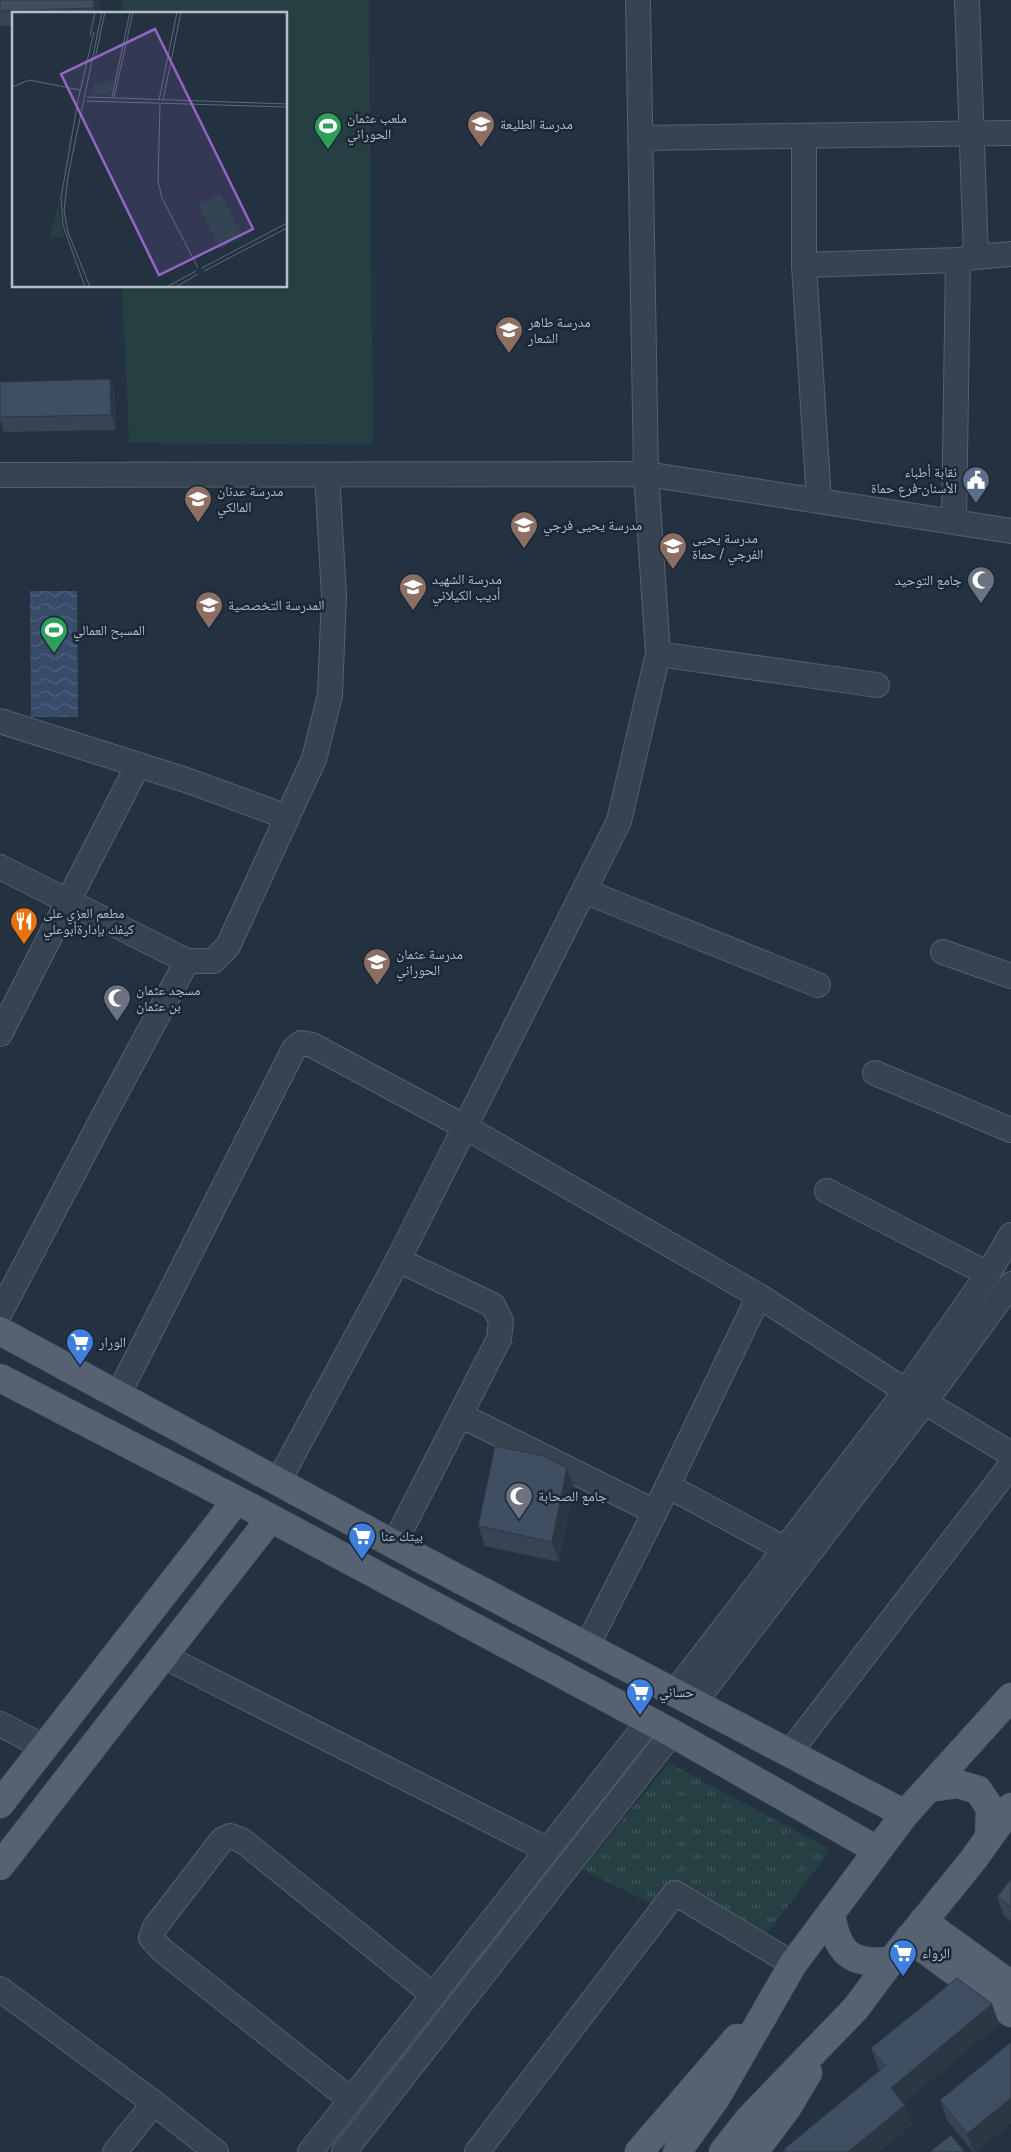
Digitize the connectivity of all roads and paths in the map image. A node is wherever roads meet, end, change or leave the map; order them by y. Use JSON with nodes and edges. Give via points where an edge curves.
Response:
{"nodes":[{"id":1,"x":638,"y":0,"type":"edge"},
{"id":2,"x":967,"y":0,"type":"edge"},
{"id":3,"x":1011,"y":133,"type":"edge"},
{"id":4,"x":972,"y":134,"type":"junction"},
{"id":5,"x":804,"y":136,"type":"junction"},
{"id":6,"x":640,"y":138,"type":"junction"},
{"id":7,"x":1011,"y":254,"type":"edge"},
{"id":8,"x":967,"y":258,"type":"junction"},
{"id":9,"x":804,"y":265,"type":"junction"},
{"id":10,"x":646,"y":474,"type":"junction"},
{"id":11,"x":0,"y":475,"type":"edge"},
{"id":12,"x":327,"y":475,"type":"junction"},
{"id":13,"x":818,"y":501,"type":"junction"},
{"id":14,"x":954,"y":522,"type":"junction"},
{"id":15,"x":1011,"y":531,"type":"edge"},
{"id":16,"x":658,"y":654,"type":"junction"},
{"id":17,"x":877,"y":685,"type":"dead end"},
{"id":18,"x":0,"y":721,"type":"edge"},
{"id":19,"x":138,"y":764,"type":"junction"},
{"id":20,"x":287,"y":817,"type":"junction"},
{"id":21,"x":0,"y":867,"type":"edge"},
{"id":22,"x":584,"y":891,"type":"junction"},
{"id":23,"x":69,"y":901,"type":"junction"},
{"id":24,"x":943,"y":952,"type":"dead end"},
{"id":25,"x":187,"y":961,"type":"junction"},
{"id":26,"x":1011,"y":976,"type":"edge"},
{"id":27,"x":818,"y":984,"type":"dead end"},
{"id":28,"x":0,"y":1034,"type":"edge"},
{"id":29,"x":874,"y":1073,"type":"dead end"},
{"id":30,"x":465,"y":1127,"type":"junction"},
{"id":31,"x":1011,"y":1130,"type":"edge"},
{"id":32,"x":827,"y":1191,"type":"dead end"},
{"id":33,"x":1011,"y":1235,"type":"edge"},
{"id":34,"x":398,"y":1260,"type":"junction"},
{"id":35,"x":988,"y":1274,"type":"junction"},
{"id":36,"x":1011,"y":1284,"type":"edge"},
{"id":37,"x":759,"y":1296,"type":"junction"},
{"id":38,"x":0,"y":1313,"type":"edge"},
{"id":39,"x":0,"y":1331,"type":"edge"},
{"id":40,"x":0,"y":1378,"type":"edge"},
{"id":41,"x":118,"y":1395,"type":"junction"},
{"id":42,"x":916,"y":1396,"type":"junction"},
{"id":43,"x":460,"y":1415,"type":"junction"},
{"id":44,"x":205,"y":1442,"type":"junction"},
{"id":45,"x":1011,"y":1454,"type":"edge"},
{"id":46,"x":1011,"y":1465,"type":"edge"},
{"id":47,"x":190,"y":1477,"type":"junction"},
{"id":48,"x":278,"y":1482,"type":"junction"},
{"id":49,"x":668,"y":1486,"type":"junction"},
{"id":50,"x":236,"y":1501,"type":"junction"},
{"id":51,"x":655,"y":1512,"type":"junction"},
{"id":52,"x":270,"y":1519,"type":"junction"},
{"id":53,"x":394,"y":1544,"type":"junction"},
{"id":54,"x":785,"y":1549,"type":"junction"},
{"id":55,"x":453,"y":1575,"type":"junction"},
{"id":56,"x":438,"y":1608,"type":"junction"},
{"id":57,"x":587,"y":1646,"type":"junction"},
{"id":58,"x":163,"y":1656,"type":"junction"},
{"id":59,"x":685,"y":1697,"type":"junction"},
{"id":60,"x":1011,"y":1697,"type":"edge"},
{"id":61,"x":0,"y":1724,"type":"edge"},
{"id":62,"x":661,"y":1727,"type":"junction"},
{"id":63,"x":44,"y":1748,"type":"junction"},
{"id":64,"x":790,"y":1752,"type":"junction"},
{"id":65,"x":930,"y":1788,"type":"junction"},
{"id":66,"x":0,"y":1804,"type":"edge"},
{"id":67,"x":1011,"y":1807,"type":"edge"},
{"id":68,"x":905,"y":1814,"type":"junction"},
{"id":69,"x":989,"y":1837,"type":"junction"},
{"id":70,"x":546,"y":1849,"type":"junction"},
{"id":71,"x":877,"y":1850,"type":"junction"},
{"id":72,"x":0,"y":1866,"type":"edge"},
{"id":73,"x":831,"y":1913,"type":"junction"},
{"id":74,"x":916,"y":1930,"type":"junction"},
{"id":75,"x":891,"y":1961,"type":"junction"},
{"id":76,"x":793,"y":1964,"type":"junction"},
{"id":77,"x":1011,"y":1985,"type":"edge"},
{"id":78,"x":0,"y":1989,"type":"edge"},
{"id":79,"x":778,"y":1989,"type":"junction"},
{"id":80,"x":433,"y":1994,"type":"junction"},
{"id":81,"x":1011,"y":2013,"type":"edge"},
{"id":82,"x":834,"y":2031,"type":"junction"},
{"id":83,"x":351,"y":2100,"type":"junction"},
{"id":84,"x":154,"y":2103,"type":"junction"},
{"id":85,"x":116,"y":2152,"type":"edge"},
{"id":86,"x":216,"y":2152,"type":"edge"},
{"id":87,"x":310,"y":2152,"type":"edge"},
{"id":88,"x":344,"y":2152,"type":"edge"},
{"id":89,"x":477,"y":2152,"type":"edge"},
{"id":90,"x":638,"y":2152,"type":"edge"},
{"id":91,"x":677,"y":2152,"type":"edge"},
{"id":92,"x":723,"y":2152,"type":"edge"},
{"id":93,"x":754,"y":2152,"type":"edge"}],
"edges":[{"from":1,"to":6,"type":"street"},
{"from":2,"to":4,"type":"street"},
{"from":3,"to":4,"type":"street"},
{"from":4,"to":5,"type":"street"},
{"from":4,"to":8,"type":"street"},
{"from":5,"to":6,"type":"street"},
{"from":5,"to":9,"type":"street"},
{"from":6,"to":10,"type":"street"},
{"from":7,"to":8,"type":"street"},
{"from":8,"to":9,"type":"street"},
{"from":8,"to":14,"type":"street"},
{"from":9,"to":13,"type":"street"},
{"from":10,"to":12,"type":"street"},
{"from":10,"to":13,"type":"street"},
{"from":10,"to":16,"type":"street"},
{"from":11,"to":12,"type":"street"},
{"from":12,"to":20,"type":"street","via":[[334,595],[330,695],[314,759]]},
{"from":13,"to":14,"type":"street"},
{"from":14,"to":15,"type":"street"},
{"from":16,"to":17,"type":"street"},
{"from":16,"to":22,"type":"street","via":[[619,821]]},
{"from":18,"to":19,"type":"street"},
{"from":19,"to":20,"type":"street"},
{"from":19,"to":23,"type":"street"},
{"from":20,"to":25,"type":"street","via":[[228,946],[213,961]]},
{"from":21,"to":23,"type":"street"},
{"from":22,"to":27,"type":"street"},
{"from":22,"to":30,"type":"street"},
{"from":23,"to":25,"type":"street"},
{"from":23,"to":28,"type":"street"},
{"from":24,"to":26,"type":"street"},
{"from":25,"to":38,"type":"street"},
{"from":29,"to":31,"type":"street"},
{"from":30,"to":34,"type":"street"},
{"from":30,"to":37,"type":"street"},
{"from":30,"to":41,"type":"street","via":[[312,1045],[300,1043],[294,1048]]},
{"from":32,"to":35,"type":"street"},
{"from":33,"to":35,"type":"street"},
{"from":34,"to":43,"type":"street","via":[[493,1305],[501,1321],[499,1339]]},
{"from":34,"to":48,"type":"street"},
{"from":35,"to":42,"type":"street"},
{"from":36,"to":42,"type":"street"},
{"from":37,"to":42,"type":"street"},
{"from":37,"to":49,"type":"street"},
{"from":39,"to":41,"type":"main road"},
{"from":40,"to":47,"type":"main road"},
{"from":41,"to":44,"type":"main road"},
{"from":42,"to":45,"type":"street"},
{"from":42,"to":54,"type":"street"},
{"from":42,"to":59,"type":"street"},
{"from":43,"to":51,"type":"street"},
{"from":43,"to":53,"type":"street"},
{"from":44,"to":47,"type":"main road"},
{"from":44,"to":48,"type":"main road"},
{"from":46,"to":64,"type":"street"},
{"from":47,"to":50,"type":"main road"},
{"from":48,"to":53,"type":"main road"},
{"from":49,"to":51,"type":"street"},
{"from":49,"to":54,"type":"street"},
{"from":50,"to":52,"type":"main road"},
{"from":50,"to":63,"type":"main road"},
{"from":51,"to":57,"type":"street"},
{"from":52,"to":56,"type":"main road"},
{"from":52,"to":58,"type":"main road"},
{"from":53,"to":55,"type":"main road"},
{"from":54,"to":59,"type":"street"},
{"from":55,"to":56,"type":"main road"},
{"from":55,"to":57,"type":"main road"},
{"from":56,"to":62,"type":"main road"},
{"from":57,"to":59,"type":"main road"},
{"from":58,"to":70,"type":"street"},
{"from":58,"to":72,"type":"main road"},
{"from":59,"to":64,"type":"main road"},
{"from":60,"to":65,"type":"main road"},
{"from":61,"to":63,"type":"street"},
{"from":62,"to":70,"type":"street"},
{"from":62,"to":71,"type":"main road"},
{"from":62,"to":88,"type":"street"},
{"from":63,"to":66,"type":"main road"},
{"from":64,"to":68,"type":"main road"},
{"from":65,"to":68,"type":"main road"},
{"from":65,"to":69,"type":"main road","via":[[958,1784],[978,1790],[990,1808]]},
{"from":67,"to":69,"type":"main road"},
{"from":68,"to":71,"type":"main road"},
{"from":69,"to":74,"type":"main road"},
{"from":70,"to":80,"type":"street"},
{"from":71,"to":73,"type":"main road"},
{"from":73,"to":75,"type":"main road","via":[[834,1936],[848,1954],[869,1963]]},
{"from":73,"to":76,"type":"main road"},
{"from":74,"to":75,"type":"main road"},
{"from":74,"to":77,"type":"main road"},
{"from":74,"to":81,"type":"main road"},
{"from":75,"to":82,"type":"main road","via":[[856,2008]]},
{"from":76,"to":79,"type":"main road"},
{"from":76,"to":89,"type":"street","via":[[675,1893]]},
{"from":78,"to":84,"type":"street"},
{"from":79,"to":90,"type":"main road"},
{"from":79,"to":91,"type":"main road","via":[[716,2098]]},
{"from":80,"to":83,"type":"street"},
{"from":80,"to":83,"type":"street","via":[[243,1841],[230,1836],[222,1840],[155,1927],[151,1938]]},
{"from":82,"to":92,"type":"main road","via":[[749,2119]]},
{"from":82,"to":93,"type":"main road","via":[[787,2108]]},
{"from":83,"to":87,"type":"street"},
{"from":84,"to":85,"type":"street"},
{"from":84,"to":86,"type":"street"}]}
